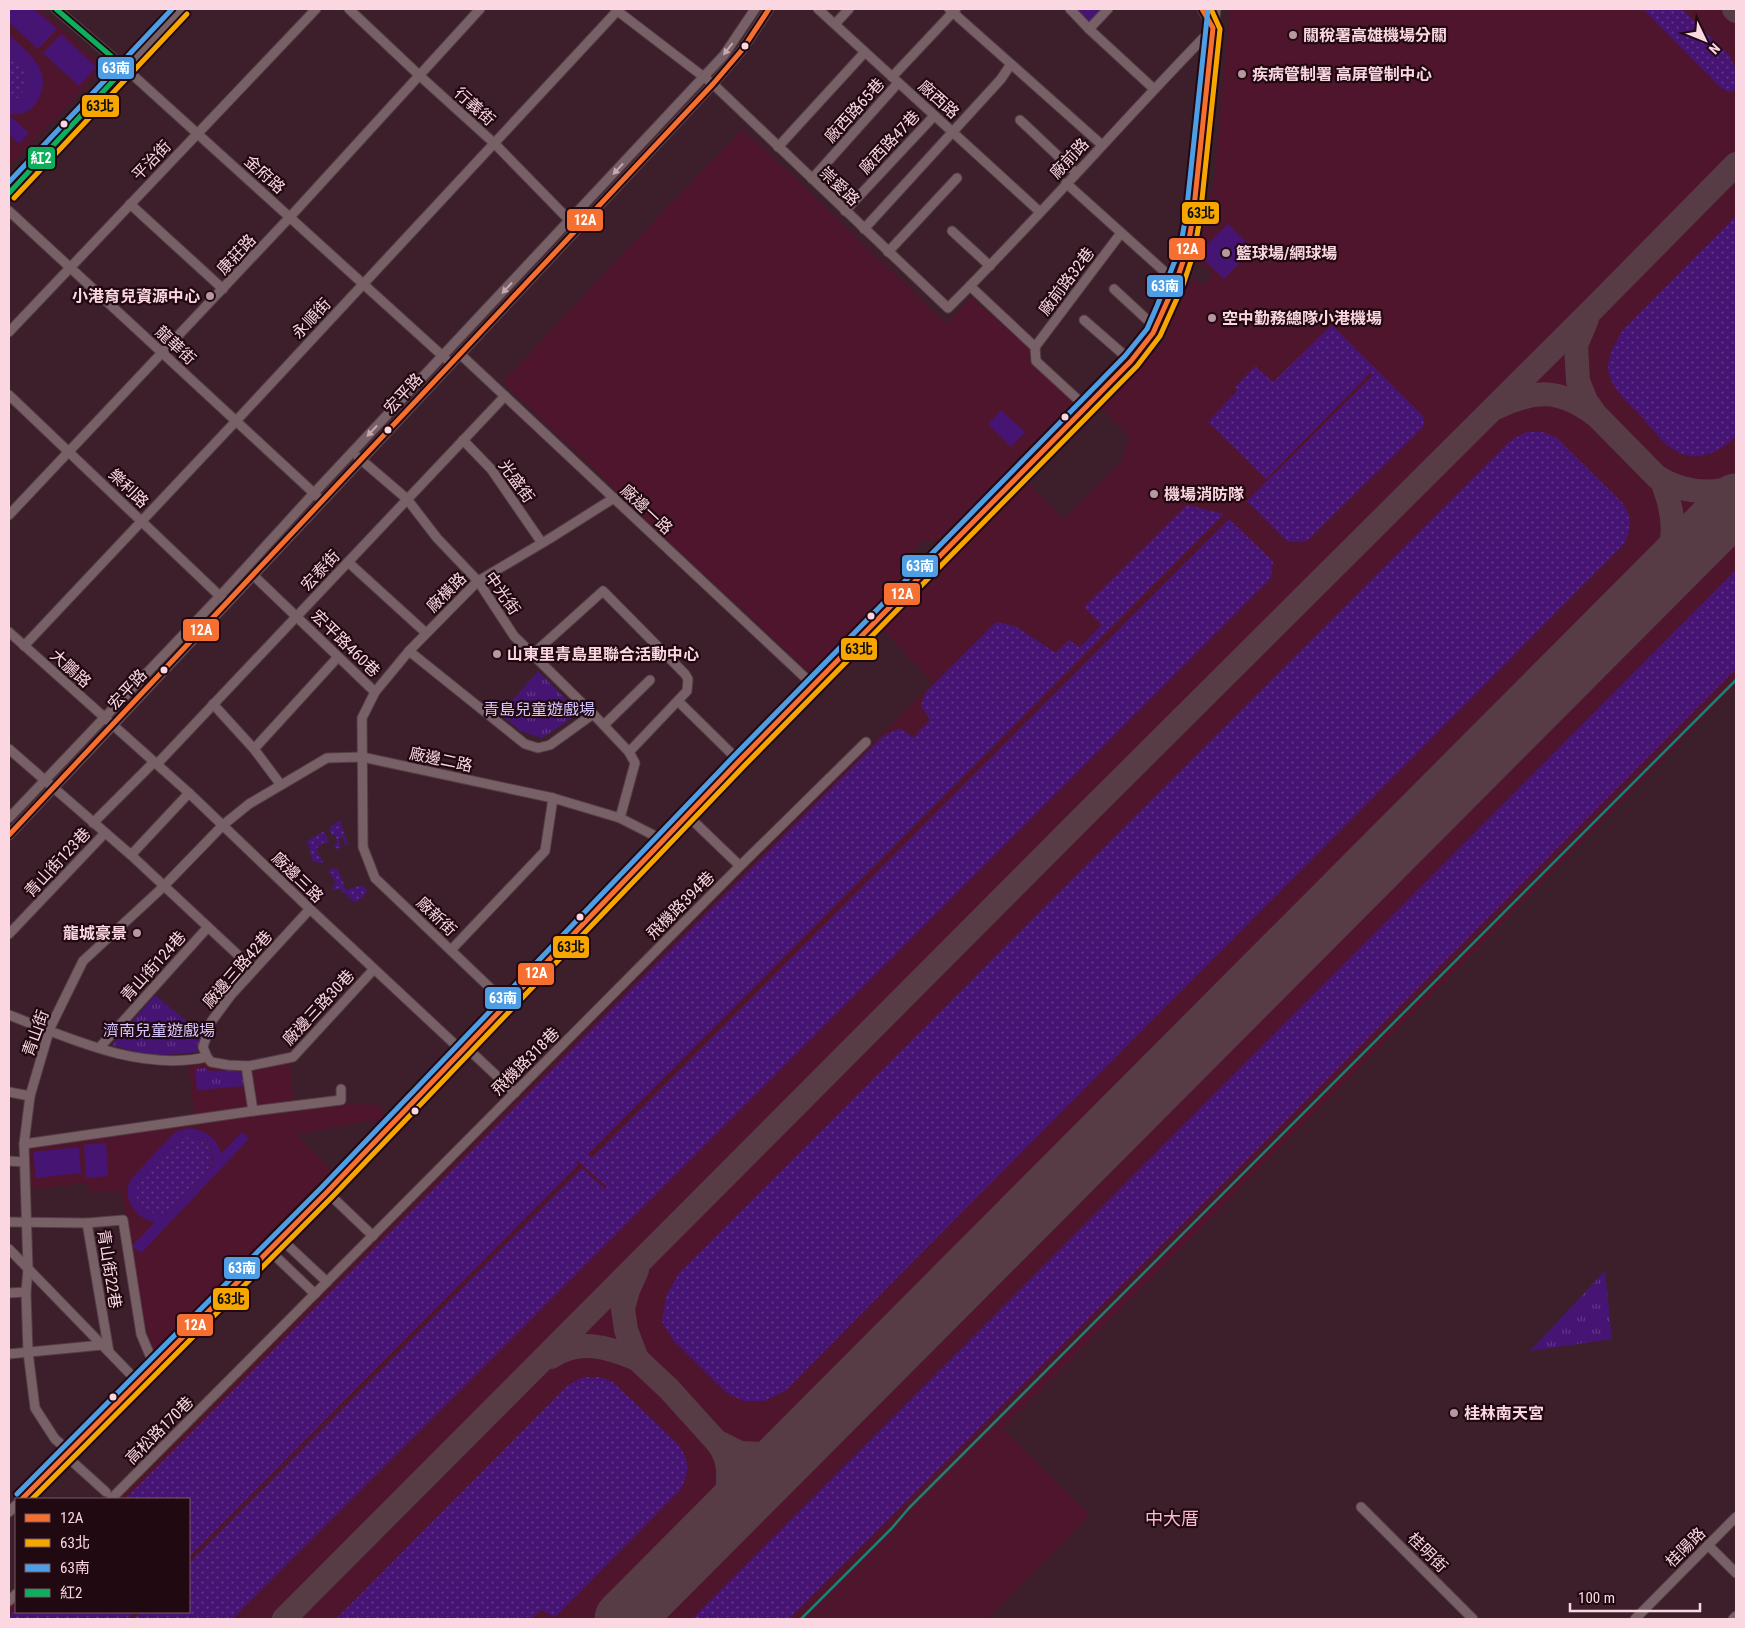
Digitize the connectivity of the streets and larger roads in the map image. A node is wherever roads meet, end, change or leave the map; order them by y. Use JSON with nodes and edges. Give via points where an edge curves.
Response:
{"nodes":[{"id":1,"x":56,"y":9,"type":"edge"},
{"id":2,"x":182,"y":9,"type":"edge"},
{"id":3,"x":316,"y":9,"type":"edge"},
{"id":4,"x":349,"y":9,"type":"edge"},
{"id":5,"x":480,"y":9,"type":"edge"},
{"id":6,"x":617,"y":9,"type":"edge"},
{"id":7,"x":755,"y":9,"type":"edge"},
{"id":8,"x":769,"y":9,"type":"edge"},
{"id":9,"x":818,"y":9,"type":"edge"},
{"id":10,"x":850,"y":9,"type":"edge"},
{"id":11,"x":1070,"y":9,"type":"edge"},
{"id":12,"x":1108,"y":9,"type":"edge"},
{"id":13,"x":1202,"y":9,"type":"edge"},
{"id":14,"x":1216,"y":9,"type":"edge"},
{"id":15,"x":952,"y":10,"type":"edge"},
{"id":16,"x":835,"y":24,"type":"junction"},
{"id":17,"x":1213,"y":28,"type":"junction"},
{"id":18,"x":1089,"y":29,"type":"junction"},
{"id":19,"x":865,"y":52,"type":"junction"},
{"id":20,"x":1011,"y":64,"type":"junction"},
{"id":21,"x":125,"y":68,"type":"junction"},
{"id":22,"x":420,"y":76,"type":"junction"},
{"id":23,"x":704,"y":76,"type":"junction"},
{"id":24,"x":895,"y":80,"type":"junction"},
{"id":25,"x":713,"y":84,"type":"junction"},
{"id":26,"x":1154,"y":89,"type":"junction"},
{"id":27,"x":934,"y":116,"type":"junction"},
{"id":28,"x":1020,"y":120,"type":"dead end"},
{"id":29,"x":953,"y":132,"type":"junction"},
{"id":30,"x":197,"y":134,"type":"junction"},
{"id":31,"x":495,"y":144,"type":"junction"},
{"id":32,"x":1102,"y":145,"type":"junction"},
{"id":33,"x":778,"y":147,"type":"junction"},
{"id":34,"x":1076,"y":173,"type":"junction"},
{"id":35,"x":957,"y":178,"type":"dead end"},
{"id":36,"x":812,"y":179,"type":"junction"},
{"id":37,"x":1066,"y":183,"type":"junction"},
{"id":38,"x":9,"y":193,"type":"edge"},
{"id":39,"x":130,"y":204,"type":"junction"},
{"id":40,"x":9,"y":210,"type":"edge"},
{"id":41,"x":846,"y":211,"type":"junction"},
{"id":42,"x":1040,"y":212,"type":"junction"},
{"id":43,"x":290,"y":218,"type":"junction"},
{"id":44,"x":570,"y":221,"type":"junction"},
{"id":45,"x":577,"y":229,"type":"junction"},
{"id":46,"x":864,"y":229,"type":"junction"},
{"id":47,"x":952,"y":231,"type":"dead end"},
{"id":48,"x":1121,"y":233,"type":"junction"},
{"id":49,"x":888,"y":252,"type":"junction"},
{"id":50,"x":990,"y":266,"type":"junction"},
{"id":51,"x":70,"y":267,"type":"junction"},
{"id":52,"x":1176,"y":282,"type":"junction"},
{"id":53,"x":363,"y":284,"type":"junction"},
{"id":54,"x":970,"y":286,"type":"junction"},
{"id":55,"x":1114,"y":288,"type":"dead end"},
{"id":56,"x":223,"y":289,"type":"junction"},
{"id":57,"x":948,"y":308,"type":"joint"},
{"id":58,"x":1084,"y":320,"type":"dead end"},
{"id":59,"x":1156,"y":328,"type":"junction"},
{"id":60,"x":9,"y":332,"type":"edge"},
{"id":61,"x":1035,"y":347,"type":"junction"},
{"id":62,"x":163,"y":353,"type":"junction"},
{"id":63,"x":460,"y":354,"type":"junction"},
{"id":64,"x":443,"y":356,"type":"junction"},
{"id":65,"x":1131,"y":361,"type":"junction"},
{"id":66,"x":452,"y":364,"type":"junction"},
{"id":67,"x":9,"y":395,"type":"edge"},
{"id":68,"x":505,"y":396,"type":"junction"},
{"id":69,"x":1087,"y":408,"type":"junction"},
{"id":70,"x":236,"y":421,"type":"junction"},
{"id":71,"x":463,"y":440,"type":"junction"},
{"id":72,"x":69,"y":452,"type":"junction"},
{"id":73,"x":353,"y":452,"type":"junction"},
{"id":74,"x":361,"y":460,"type":"junction"},
{"id":75,"x":314,"y":493,"type":"junction"},
{"id":76,"x":614,"y":498,"type":"junction"},
{"id":77,"x":407,"y":499,"type":"junction"},
{"id":78,"x":322,"y":501,"type":"junction"},
{"id":79,"x":9,"y":515,"type":"edge"},
{"id":80,"x":142,"y":522,"type":"junction"},
{"id":81,"x":542,"y":543,"type":"junction"},
{"id":82,"x":348,"y":562,"type":"junction"},
{"id":83,"x":253,"y":575,"type":"junction"},
{"id":84,"x":478,"y":581,"type":"junction"},
{"id":85,"x":220,"y":596,"type":"junction"},
{"id":86,"x":228,"y":603,"type":"junction"},
{"id":87,"x":296,"y":616,"type":"junction"},
{"id":88,"x":9,"y":632,"type":"edge"},
{"id":89,"x":426,"y":633,"type":"junction"},
{"id":90,"x":24,"y":646,"type":"junction"},
{"id":91,"x":409,"y":651,"type":"junction"},
{"id":92,"x":533,"y":654,"type":"junction"},
{"id":93,"x":338,"y":657,"type":"junction"},
{"id":94,"x":650,"y":680,"type":"dead end"},
{"id":95,"x":813,"y":685,"type":"junction"},
{"id":96,"x":375,"y":692,"type":"junction"},
{"id":97,"x":678,"y":701,"type":"junction"},
{"id":98,"x":213,"y":704,"type":"junction"},
{"id":99,"x":593,"y":714,"type":"junction"},
{"id":100,"x":105,"y":718,"type":"junction"},
{"id":101,"x":604,"y":725,"type":"junction"},
{"id":102,"x":113,"y":726,"type":"junction"},
{"id":103,"x":866,"y":742,"type":"dead end"},
{"id":104,"x":9,"y":749,"type":"edge"},
{"id":105,"x":254,"y":749,"type":"junction"},
{"id":106,"x":629,"y":752,"type":"junction"},
{"id":107,"x":362,"y":757,"type":"junction"},
{"id":108,"x":739,"y":761,"type":"junction"},
{"id":109,"x":155,"y":763,"type":"junction"},
{"id":110,"x":44,"y":781,"type":"junction"},
{"id":111,"x":281,"y":785,"type":"junction"},
{"id":112,"x":52,"y":788,"type":"junction"},
{"id":113,"x":189,"y":793,"type":"junction"},
{"id":114,"x":552,"y":798,"type":"junction"},
{"id":115,"x":687,"y":815,"type":"junction"},
{"id":116,"x":9,"y":818,"type":"edge"},
{"id":117,"x":620,"y":818,"type":"junction"},
{"id":118,"x":93,"y":823,"type":"junction"},
{"id":119,"x":223,"y":825,"type":"junction"},
{"id":120,"x":105,"y":833,"type":"junction"},
{"id":121,"x":9,"y":834,"type":"edge"},
{"id":122,"x":663,"y":840,"type":"junction"},
{"id":123,"x":131,"y":855,"type":"junction"},
{"id":124,"x":740,"y":866,"type":"junction"},
{"id":125,"x":164,"y":886,"type":"junction"},
{"id":126,"x":310,"y":909,"type":"junction"},
{"id":127,"x":208,"y":927,"type":"junction"},
{"id":128,"x":9,"y":934,"type":"edge"},
{"id":129,"x":451,"y":950,"type":"junction"},
{"id":130,"x":642,"y":965,"type":"joint"},
{"id":131,"x":374,"y":969,"type":"junction"},
{"id":132,"x":254,"y":970,"type":"junction"},
{"id":133,"x":507,"y":1004,"type":"junction"},
{"id":134,"x":9,"y":1015,"type":"edge"},
{"id":135,"x":49,"y":1031,"type":"junction"},
{"id":136,"x":100,"y":1048,"type":"junction"},
{"id":137,"x":464,"y":1049,"type":"junction"},
{"id":138,"x":206,"y":1057,"type":"junction"},
{"id":139,"x":246,"y":1066,"type":"junction"},
{"id":140,"x":341,"y":1089,"type":"dead end"},
{"id":141,"x":9,"y":1092,"type":"edge"},
{"id":142,"x":515,"y":1093,"type":"junction"},
{"id":143,"x":30,"y":1096,"type":"junction"},
{"id":144,"x":252,"y":1111,"type":"junction"},
{"id":145,"x":24,"y":1144,"type":"junction"},
{"id":146,"x":9,"y":1160,"type":"edge"},
{"id":147,"x":24,"y":1162,"type":"junction"},
{"id":148,"x":327,"y":1192,"type":"junction"},
{"id":149,"x":9,"y":1222,"type":"edge"},
{"id":150,"x":26,"y":1223,"type":"junction"},
{"id":151,"x":87,"y":1223,"type":"junction"},
{"id":152,"x":373,"y":1236,"type":"junction"},
{"id":153,"x":280,"y":1238,"type":"junction"},
{"id":154,"x":9,"y":1248,"type":"edge"},
{"id":155,"x":269,"y":1250,"type":"junction"},
{"id":156,"x":28,"y":1269,"type":"junction"},
{"id":157,"x":327,"y":1282,"type":"junction"},
{"id":158,"x":26,"y":1292,"type":"junction"},
{"id":159,"x":9,"y":1293,"type":"edge"},
{"id":160,"x":315,"y":1294,"type":"junction"},
{"id":161,"x":106,"y":1348,"type":"junction"},
{"id":162,"x":28,"y":1352,"type":"junction"},
{"id":163,"x":9,"y":1354,"type":"edge"},
{"id":164,"x":154,"y":1365,"type":"junction"},
{"id":165,"x":138,"y":1382,"type":"junction"},
{"id":166,"x":67,"y":1453,"type":"junction"},
{"id":167,"x":109,"y":1496,"type":"edge"},
{"id":168,"x":23,"y":1498,"type":"edge"},
{"id":169,"x":1361,"y":1507,"type":"dead end"},
{"id":170,"x":1736,"y":1517,"type":"edge"},
{"id":171,"x":1708,"y":1545,"type":"junction"},
{"id":172,"x":1736,"y":1572,"type":"edge"},
{"id":173,"x":1736,"y":1616,"type":"edge"},
{"id":174,"x":1473,"y":1619,"type":"edge"},
{"id":175,"x":1635,"y":1619,"type":"edge"},
{"id":176,"x":1733,"y":1619,"type":"edge"}],
"edges":[{"from":1,"to":21,"type":"street","name":"金府路"},
{"from":2,"to":21,"type":"street"},
{"from":3,"to":30,"type":"street","name":"平治街"},
{"from":4,"to":22,"type":"street","name":"行義街"},
{"from":5,"to":22,"type":"street","name":"康莊路"},
{"from":6,"to":23,"type":"street","name":"崇愛路"},
{"from":6,"to":31,"type":"street","name":"永順街"},
{"from":7,"to":23,"type":"street","name":"宏平路","one_way":true,"via":[[733,44]]},
{"from":8,"to":25,"type":"street","name":"宏平路","via":[[742,50]]},
{"from":9,"to":16,"type":"street","name":"廠西路"},
{"from":10,"to":16,"type":"street"},
{"from":11,"to":18,"type":"street"},
{"from":12,"to":18,"type":"street"},
{"from":13,"to":17,"type":"street"},
{"from":14,"to":17,"type":"street"},
{"from":15,"to":20,"type":"street"},
{"from":15,"to":24,"type":"street","name":"廠西路65巷"},
{"from":16,"to":19,"type":"street","name":"廠西路"},
{"from":17,"to":26,"type":"street","name":"廠前路"},
{"from":17,"to":52,"type":"street","via":[[1193,217],[1187,250]]},
{"from":18,"to":26,"type":"street"},
{"from":19,"to":24,"type":"street","name":"廠西路"},
{"from":19,"to":33,"type":"street"},
{"from":20,"to":29,"type":"street"},
{"from":20,"to":32,"type":"street"},
{"from":21,"to":30,"type":"street","name":"金府路"},
{"from":21,"to":38,"type":"street"},
{"from":22,"to":31,"type":"street","name":"行義街"},
{"from":22,"to":43,"type":"street","name":"康莊路"},
{"from":23,"to":25,"type":"street","name":"崇愛路"},
{"from":23,"to":44,"type":"street","name":"宏平路","one_way":true},
{"from":24,"to":27,"type":"street","name":"廠西路"},
{"from":24,"to":36,"type":"street","name":"廠西路65巷"},
{"from":25,"to":33,"type":"street","name":"崇愛路"},
{"from":25,"to":45,"type":"street","name":"宏平路"},
{"from":26,"to":32,"type":"street","name":"廠前路"},
{"from":27,"to":29,"type":"street","name":"廠西路"},
{"from":27,"to":41,"type":"street","name":"廠西路47巷"},
{"from":28,"to":34,"type":"street"},
{"from":29,"to":42,"type":"street","name":"廠西路"},
{"from":29,"to":46,"type":"street"},
{"from":30,"to":39,"type":"street","name":"平治街"},
{"from":30,"to":43,"type":"street","name":"金府路"},
{"from":31,"to":44,"type":"street","name":"行義街"},
{"from":31,"to":53,"type":"street","name":"永順街"},
{"from":32,"to":34,"type":"street","name":"廠前路"},
{"from":33,"to":36,"type":"street","name":"崇愛路"},
{"from":34,"to":37,"type":"street","name":"廠前路"},
{"from":35,"to":49,"type":"street"},
{"from":36,"to":41,"type":"street","name":"崇愛路"},
{"from":37,"to":42,"type":"street","name":"廠前路"},
{"from":37,"to":48,"type":"street"},
{"from":39,"to":51,"type":"street","name":"平治街"},
{"from":39,"to":56,"type":"street"},
{"from":40,"to":51,"type":"street","name":"龍華街"},
{"from":41,"to":46,"type":"street","name":"崇愛路"},
{"from":42,"to":50,"type":"street","name":"廠前路"},
{"from":43,"to":53,"type":"street","name":"金府路"},
{"from":43,"to":56,"type":"street","name":"康莊路"},
{"from":44,"to":45,"type":"street","name":"行義街"},
{"from":44,"to":64,"type":"street","name":"宏平路","one_way":true},
{"from":45,"to":63,"type":"street","name":"宏平路"},
{"from":46,"to":49,"type":"street","name":"崇愛路"},
{"from":47,"to":50,"type":"street"},
{"from":48,"to":52,"type":"street"},
{"from":48,"to":61,"type":"street","name":"廠前路32巷"},
{"from":49,"to":57,"type":"street","name":"崇愛路"},
{"from":50,"to":54,"type":"street","name":"廠前路"},
{"from":51,"to":60,"type":"street","name":"平治街"},
{"from":51,"to":62,"type":"street","name":"龍華街"},
{"from":52,"to":59,"type":"street"},
{"from":53,"to":64,"type":"street","name":"金府路"},
{"from":53,"to":70,"type":"street","name":"永順街"},
{"from":54,"to":57,"type":"street","name":"廠前路"},
{"from":54,"to":61,"type":"street"},
{"from":55,"to":59,"type":"street"},
{"from":56,"to":62,"type":"street","name":"康莊路"},
{"from":58,"to":65,"type":"street"},
{"from":59,"to":65,"type":"street"},
{"from":61,"to":69,"type":"street","via":[[1036,361]]},
{"from":62,"to":70,"type":"street","name":"龍華街"},
{"from":62,"to":72,"type":"street","name":"康莊路"},
{"from":63,"to":66,"type":"street","name":"宏平路"},
{"from":63,"to":68,"type":"street","name":"廠邊一路"},
{"from":64,"to":66,"type":"street","name":"金府路"},
{"from":64,"to":73,"type":"street","name":"宏平路","one_way":true},
{"from":65,"to":69,"type":"street"},
{"from":66,"to":74,"type":"street","name":"宏平路"},
{"from":67,"to":72,"type":"street","name":"樂利路"},
{"from":68,"to":71,"type":"street","name":"宏泰街"},
{"from":68,"to":76,"type":"street","name":"廠邊一路"},
{"from":69,"to":95,"type":"street"},
{"from":70,"to":75,"type":"street","name":"龍華街"},
{"from":70,"to":80,"type":"street","name":"永順街"},
{"from":71,"to":77,"type":"street","name":"宏泰街"},
{"from":71,"to":81,"type":"street","name":"光盛街","via":[[491,470]]},
{"from":72,"to":79,"type":"street","name":"康莊路"},
{"from":72,"to":80,"type":"street","name":"樂利路"},
{"from":73,"to":74,"type":"street","name":"中光街"},
{"from":73,"to":75,"type":"street","name":"宏平路"},
{"from":74,"to":77,"type":"street","name":"中光街"},
{"from":74,"to":78,"type":"street","name":"宏平路"},
{"from":75,"to":78,"type":"street","name":"龍華街"},
{"from":75,"to":85,"type":"street","name":"宏平路"},
{"from":76,"to":81,"type":"street","name":"廠橫路"},
{"from":76,"to":95,"type":"street","name":"廠邊一路"},
{"from":77,"to":82,"type":"street","name":"宏泰街"},
{"from":77,"to":84,"type":"street","name":"中光街","via":[[437,538]]},
{"from":78,"to":83,"type":"street","name":"宏平路"},
{"from":80,"to":85,"type":"street","name":"樂利路"},
{"from":80,"to":90,"type":"street","name":"永順街"},
{"from":81,"to":84,"type":"street","name":"廠橫路"},
{"from":82,"to":87,"type":"street","name":"宏泰街"},
{"from":82,"to":89,"type":"street"},
{"from":83,"to":86,"type":"street","name":"宏平路"},
{"from":83,"to":87,"type":"street","name":"宏平路460巷"},
{"from":84,"to":89,"type":"street","name":"廠橫路"},
{"from":84,"to":92,"type":"street","name":"中光街","via":[[514,636]]},
{"from":85,"to":86,"type":"street","name":"樂利路"},
{"from":85,"to":100,"type":"street","name":"宏平路"},
{"from":86,"to":102,"type":"street","name":"宏平路"},
{"from":87,"to":93,"type":"street","name":"宏平路460巷"},
{"from":87,"to":98,"type":"street","name":"宏泰街"},
{"from":88,"to":90,"type":"street","name":"大鵬路"},
{"from":89,"to":91,"type":"street","name":"廠橫路"},
{"from":90,"to":100,"type":"street","name":"大鵬路"},
{"from":91,"to":96,"type":"street","name":"廠橫路"},
{"from":91,"to":99,"type":"street","via":[[525,744],[538,748],[550,745]]},
{"from":92,"to":97,"type":"street","via":[[603,592],[684,674],[687,691]]},
{"from":92,"to":99,"type":"street","name":"中光街"},
{"from":93,"to":96,"type":"street","name":"宏平路460巷"},
{"from":93,"to":105,"type":"street"},
{"from":94,"to":101,"type":"street"},
{"from":95,"to":108,"type":"street"},
{"from":96,"to":107,"type":"street","name":"廠橫路","via":[[362,718]]},
{"from":97,"to":106,"type":"street"},
{"from":97,"to":108,"type":"street"},
{"from":98,"to":105,"type":"street"},
{"from":98,"to":109,"type":"street","name":"宏泰街"},
{"from":99,"to":101,"type":"street","name":"中光街"},
{"from":100,"to":102,"type":"street","name":"大鵬路"},
{"from":100,"to":110,"type":"street","name":"宏平路"},
{"from":101,"to":106,"type":"street","name":"中光街"},
{"from":102,"to":109,"type":"street","name":"廠邊三路"},
{"from":102,"to":112,"type":"street","name":"宏平路"},
{"from":103,"to":124,"type":"street","name":"飛機路394巷"},
{"from":104,"to":110,"type":"street","name":"青山街123巷"},
{"from":105,"to":111,"type":"street"},
{"from":106,"to":117,"type":"street","via":[[635,764]]},
{"from":107,"to":111,"type":"street","name":"廠邊二路","via":[[327,758]]},
{"from":107,"to":114,"type":"street","name":"廠邊二路"},
{"from":107,"to":129,"type":"street","name":"廠新街","via":[[363,847],[375,878]]},
{"from":108,"to":115,"type":"street"},
{"from":109,"to":113,"type":"street","name":"廠邊三路"},
{"from":109,"to":118,"type":"street","name":"宏泰街"},
{"from":110,"to":112,"type":"street","name":"青山街123巷"},
{"from":110,"to":116,"type":"street","name":"宏平路"},
{"from":111,"to":119,"type":"street","name":"廠邊二路"},
{"from":112,"to":118,"type":"street","name":"青山街123巷"},
{"from":112,"to":121,"type":"street","name":"宏平路"},
{"from":113,"to":119,"type":"street","name":"廠邊三路"},
{"from":113,"to":123,"type":"street"},
{"from":114,"to":117,"type":"street","name":"廠邊二路"},
{"from":114,"to":129,"type":"street","name":"廠新街","via":[[545,851]]},
{"from":115,"to":122,"type":"street"},
{"from":115,"to":124,"type":"street"},
{"from":117,"to":122,"type":"street","name":"廠邊二路"},
{"from":118,"to":120,"type":"street","name":"青山街123巷"},
{"from":119,"to":125,"type":"street","name":"青山街"},
{"from":119,"to":126,"type":"street","name":"廠邊三路"},
{"from":120,"to":123,"type":"street","name":"青山街123巷"},
{"from":120,"to":128,"type":"street","name":"青山街123巷"},
{"from":122,"to":133,"type":"street"},
{"from":123,"to":125,"type":"street","name":"青山街123巷"},
{"from":124,"to":130,"type":"street","name":"飛機路394巷"},
{"from":125,"to":127,"type":"street","name":"青山街124巷"},
{"from":125,"to":135,"type":"street","name":"青山街","via":[[83,961]]},
{"from":126,"to":131,"type":"street","name":"廠邊三路"},
{"from":126,"to":132,"type":"street","name":"廠邊三路42巷"},
{"from":127,"to":132,"type":"street","name":"青山街124巷"},
{"from":127,"to":136,"type":"street","name":"青山街124巷"},
{"from":129,"to":133,"type":"street"},
{"from":130,"to":142,"type":"street","name":"飛機路318巷"},
{"from":131,"to":137,"type":"street","name":"廠邊三路"},
{"from":131,"to":139,"type":"street","name":"廠邊三路30巷","via":[[293,1057]]},
{"from":132,"to":138,"type":"street","name":"廠邊三路42巷","via":[[211,1022],[203,1046]]},
{"from":133,"to":137,"type":"street"},
{"from":134,"to":135,"type":"street","name":"廠邊三路30巷"},
{"from":135,"to":136,"type":"street","name":"廠邊三路30巷"},
{"from":135,"to":143,"type":"street","name":"青山街"},
{"from":136,"to":138,"type":"street","name":"廠邊三路30巷","via":[[145,1059]]},
{"from":137,"to":142,"type":"street","name":"廠邊三路"},
{"from":137,"to":148,"type":"street"},
{"from":138,"to":139,"type":"street","name":"廠邊三路30巷","via":[[211,1062]]},
{"from":139,"to":144,"type":"street"},
{"from":140,"to":144,"type":"street","via":[[341,1100]]},
{"from":141,"to":143,"type":"street"},
{"from":142,"to":152,"type":"street","name":"飛機路318巷"},
{"from":143,"to":145,"type":"street","name":"青山街"},
{"from":144,"to":145,"type":"street"},
{"from":145,"to":147,"type":"street","name":"青山街"},
{"from":146,"to":147,"type":"street"},
{"from":147,"to":150,"type":"street","name":"青山街"},
{"from":148,"to":152,"type":"street"},
{"from":148,"to":153,"type":"street"},
{"from":149,"to":150,"type":"street","name":"青山街22巷"},
{"from":150,"to":151,"type":"street","name":"青山街22巷"},
{"from":150,"to":156,"type":"street","name":"青山街"},
{"from":151,"to":161,"type":"street","name":"青山街22巷"},
{"from":151,"to":164,"type":"street","via":[[123,1220],[141,1334]]},
{"from":152,"to":157,"type":"street","name":"飛機路318巷"},
{"from":153,"to":155,"type":"street"},
{"from":153,"to":157,"type":"street"},
{"from":154,"to":156,"type":"street"},
{"from":155,"to":160,"type":"street"},
{"from":155,"to":164,"type":"street"},
{"from":156,"to":158,"type":"street","name":"青山街"},
{"from":156,"to":161,"type":"street"},
{"from":157,"to":160,"type":"street","name":"高松路170巷"},
{"from":158,"to":159,"type":"street"},
{"from":158,"to":162,"type":"street","name":"青山街"},
{"from":160,"to":167,"type":"street","name":"高松路170巷"},
{"from":161,"to":162,"type":"street"},
{"from":161,"to":165,"type":"street"},
{"from":162,"to":163,"type":"street"},
{"from":162,"to":166,"type":"street","name":"青山街","via":[[36,1408],[54,1439]]},
{"from":164,"to":165,"type":"street"},
{"from":165,"to":166,"type":"street"},
{"from":166,"to":167,"type":"street","name":"青山街"},
{"from":166,"to":168,"type":"street"},
{"from":169,"to":174,"type":"street","name":"桂明街"},
{"from":170,"to":171,"type":"street","name":"桂陽路"},
{"from":171,"to":172,"type":"street"},
{"from":171,"to":175,"type":"street","name":"桂陽路"},
{"from":173,"to":176,"type":"street"}]}
